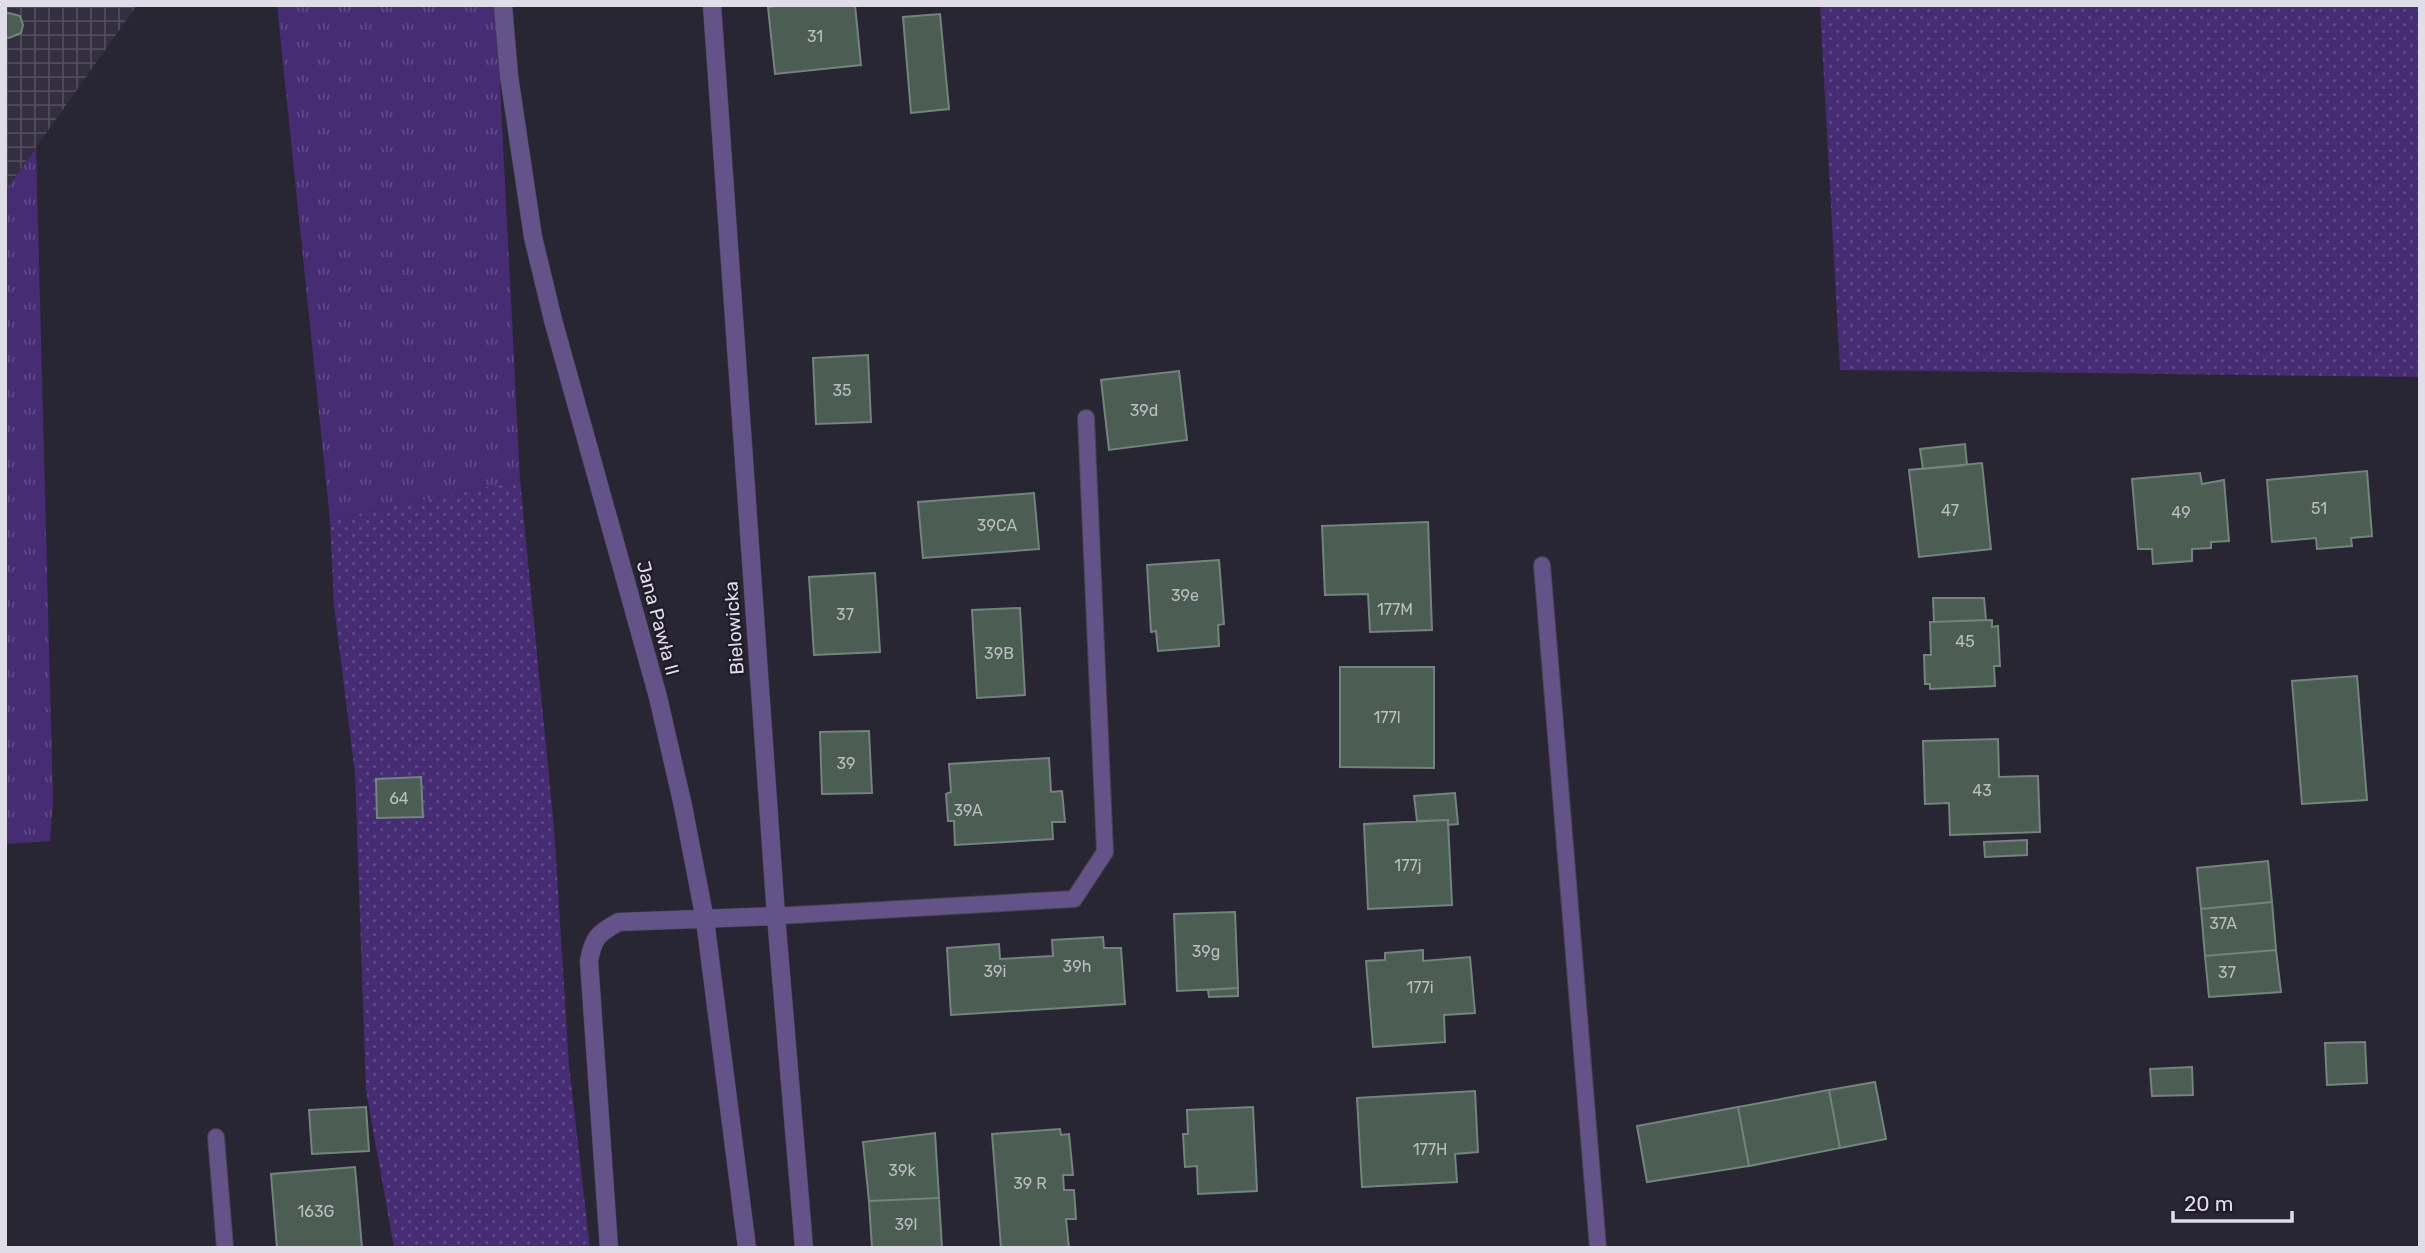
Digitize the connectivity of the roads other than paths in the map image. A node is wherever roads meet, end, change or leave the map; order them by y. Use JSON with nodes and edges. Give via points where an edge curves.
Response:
{"nodes":[{"id":1,"x":503,"y":5,"type":"edge"},
{"id":2,"x":712,"y":5,"type":"edge"},
{"id":3,"x":1086,"y":418,"type":"dead end"},
{"id":4,"x":1542,"y":565,"type":"dead end"},
{"id":5,"x":776,"y":916,"type":"junction"},
{"id":6,"x":705,"y":920,"type":"junction"},
{"id":7,"x":216,"y":1137,"type":"dead end"},
{"id":8,"x":225,"y":1248,"type":"edge"},
{"id":9,"x":609,"y":1248,"type":"edge"},
{"id":10,"x":747,"y":1248,"type":"edge"},
{"id":11,"x":804,"y":1248,"type":"edge"},
{"id":12,"x":1598,"y":1248,"type":"edge"}],
"edges":[{"from":1,"to":6,"type":"street","name":"Jana Pawła II","via":[[533,237],[658,697]]},
{"from":2,"to":5,"type":"street","name":"Bielowicka"},
{"from":3,"to":5,"type":"lane","via":[[1105,852],[1074,899]]},
{"from":4,"to":12,"type":"lane"},
{"from":5,"to":6,"type":"street"},
{"from":5,"to":11,"type":"street","name":"Bielowicka"},
{"from":6,"to":9,"type":"street","via":[[619,922],[602,931],[592,944],[589,961]]},
{"from":6,"to":10,"type":"street","name":"Jana Pawła II"},
{"from":7,"to":8,"type":"lane"}]}
